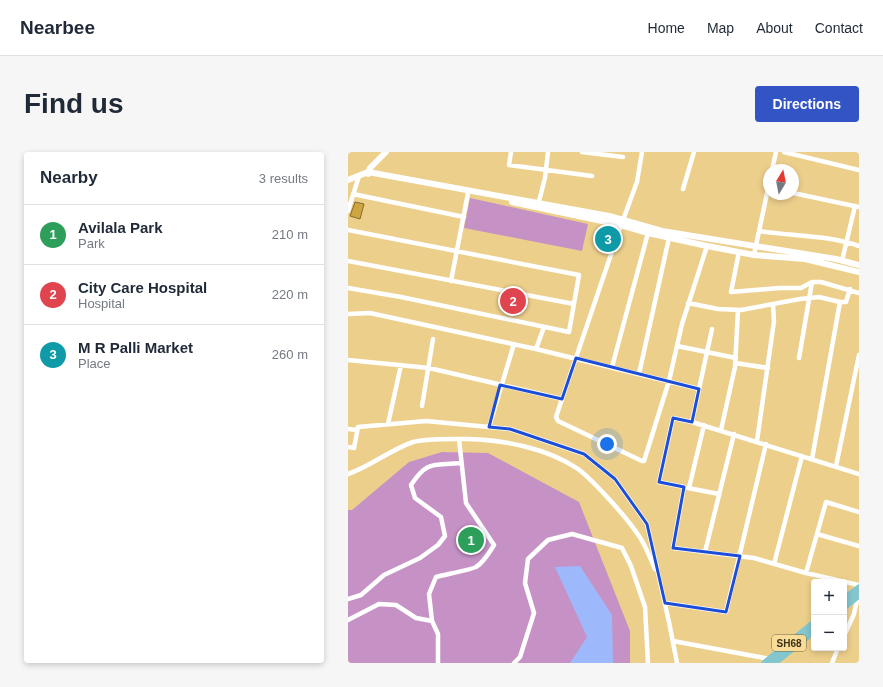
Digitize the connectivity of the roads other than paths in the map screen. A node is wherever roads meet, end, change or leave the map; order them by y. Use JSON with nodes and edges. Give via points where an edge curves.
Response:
{"nodes":[{"id":1,"x":386,"y":152,"type":"edge"},
{"id":2,"x":511,"y":152,"type":"edge"},
{"id":3,"x":548,"y":152,"type":"edge"},
{"id":4,"x":582,"y":152,"type":"edge"},
{"id":5,"x":642,"y":152,"type":"edge"},
{"id":6,"x":694,"y":152,"type":"edge"},
{"id":7,"x":776,"y":152,"type":"edge"},
{"id":8,"x":784,"y":152,"type":"edge"},
{"id":9,"x":624,"y":157,"type":"dead end"},
{"id":10,"x":773,"y":164,"type":"edge"},
{"id":11,"x":546,"y":170,"type":"junction"},
{"id":12,"x":859,"y":170,"type":"edge"},
{"id":13,"x":368,"y":173,"type":"junction"},
{"id":14,"x":592,"y":176,"type":"dead end"},
{"id":15,"x":358,"y":178,"type":"junction"},
{"id":16,"x":348,"y":180,"type":"edge"},
{"id":17,"x":348,"y":184,"type":"edge"},
{"id":18,"x":683,"y":189,"type":"dead end"},
{"id":19,"x":468,"y":193,"type":"junction"},
{"id":20,"x":353,"y":194,"type":"junction"},
{"id":21,"x":799,"y":194,"type":"edge"},
{"id":22,"x":766,"y":200,"type":"edge"},
{"id":23,"x":859,"y":201,"type":"edge"},
{"id":24,"x":538,"y":206,"type":"junction"},
{"id":25,"x":857,"y":207,"type":"edge"},
{"id":26,"x":348,"y":211,"type":"edge"},
{"id":27,"x":464,"y":217,"type":"junction"},
{"id":28,"x":622,"y":222,"type":"junction"},
{"id":29,"x":348,"y":230,"type":"edge"},
{"id":30,"x":759,"y":231,"type":"junction"},
{"id":31,"x":648,"y":233,"type":"junction"},
{"id":32,"x":669,"y":238,"type":"junction"},
{"id":33,"x":846,"y":242,"type":"junction"},
{"id":34,"x":707,"y":246,"type":"junction"},
{"id":35,"x":756,"y":246,"type":"junction"},
{"id":36,"x":859,"y":246,"type":"edge"},
{"id":37,"x":457,"y":251,"type":"junction"},
{"id":38,"x":739,"y":252,"type":"junction"},
{"id":39,"x":754,"y":255,"type":"junction"},
{"id":40,"x":842,"y":260,"type":"junction"},
{"id":41,"x":348,"y":261,"type":"edge"},
{"id":42,"x":859,"y":265,"type":"edge"},
{"id":43,"x":859,"y":272,"type":"edge"},
{"id":44,"x":451,"y":282,"type":"junction"},
{"id":45,"x":812,"y":282,"type":"junction"},
{"id":46,"x":348,"y":288,"type":"edge"},
{"id":47,"x":850,"y":289,"type":"junction"},
{"id":48,"x":859,"y":293,"type":"edge"},
{"id":49,"x":810,"y":298,"type":"junction"},
{"id":50,"x":840,"y":302,"type":"junction"},
{"id":51,"x":688,"y":303,"type":"junction"},
{"id":52,"x":574,"y":304,"type":"junction"},
{"id":53,"x":773,"y":305,"type":"junction"},
{"id":54,"x":738,"y":310,"type":"junction"},
{"id":55,"x":348,"y":314,"type":"edge"},
{"id":56,"x":544,"y":327,"type":"junction"},
{"id":57,"x":712,"y":328,"type":"dead end"},
{"id":58,"x":433,"y":339,"type":"dead end"},
{"id":59,"x":514,"y":344,"type":"junction"},
{"id":60,"x":677,"y":346,"type":"junction"},
{"id":61,"x":536,"y":349,"type":"junction"},
{"id":62,"x":707,"y":353,"type":"junction"},
{"id":63,"x":859,"y":355,"type":"edge"},
{"id":64,"x":576,"y":358,"type":"junction"},
{"id":65,"x":799,"y":358,"type":"dead end"},
{"id":66,"x":348,"y":360,"type":"edge"},
{"id":67,"x":735,"y":361,"type":"junction"},
{"id":68,"x":401,"y":365,"type":"junction"},
{"id":69,"x":612,"y":367,"type":"junction"},
{"id":70,"x":429,"y":368,"type":"junction"},
{"id":71,"x":768,"y":368,"type":"junction"},
{"id":72,"x":639,"y":374,"type":"junction"},
{"id":73,"x":669,"y":381,"type":"junction"},
{"id":74,"x":500,"y":385,"type":"junction"},
{"id":75,"x":699,"y":388,"type":"junction"},
{"id":76,"x":562,"y":399,"type":"junction"},
{"id":77,"x":422,"y":406,"type":"dead end"},
{"id":78,"x":692,"y":422,"type":"junction"},
{"id":79,"x":388,"y":424,"type":"junction"},
{"id":80,"x":704,"y":425,"type":"junction"},
{"id":81,"x":489,"y":427,"type":"junction"},
{"id":82,"x":348,"y":429,"type":"edge"},
{"id":83,"x":357,"y":430,"type":"junction"},
{"id":84,"x":721,"y":430,"type":"junction"},
{"id":85,"x":734,"y":434,"type":"junction"},
{"id":86,"x":459,"y":439,"type":"junction"},
{"id":87,"x":757,"y":442,"type":"junction"},
{"id":88,"x":766,"y":444,"type":"junction"},
{"id":89,"x":348,"y":447,"type":"edge"},
{"id":90,"x":802,"y":456,"type":"junction"},
{"id":91,"x":812,"y":459,"type":"junction"},
{"id":92,"x":460,"y":464,"type":"junction"},
{"id":93,"x":836,"y":466,"type":"junction"},
{"id":94,"x":348,"y":474,"type":"edge"},
{"id":95,"x":859,"y":474,"type":"edge"},
{"id":96,"x":687,"y":488,"type":"junction"},
{"id":97,"x":719,"y":494,"type":"junction"},
{"id":98,"x":859,"y":512,"type":"edge"},
{"id":99,"x":817,"y":534,"type":"junction"},
{"id":100,"x":859,"y":546,"type":"edge"},
{"id":101,"x":705,"y":552,"type":"junction"},
{"id":102,"x":740,"y":556,"type":"junction"},
{"id":103,"x":774,"y":564,"type":"junction"},
{"id":104,"x":806,"y":573,"type":"junction"},
{"id":105,"x":659,"y":576,"type":"junction"},
{"id":106,"x":859,"y":586,"type":"edge"},
{"id":107,"x":847,"y":596,"type":"edge"},
{"id":108,"x":858,"y":596,"type":"edge"},
{"id":109,"x":348,"y":599,"type":"edge"},
{"id":110,"x":665,"y":603,"type":"junction"},
{"id":111,"x":847,"y":605,"type":"edge"},
{"id":112,"x":348,"y":620,"type":"edge"},
{"id":113,"x":432,"y":620,"type":"junction"},
{"id":114,"x":811,"y":626,"type":"edge"},
{"id":115,"x":847,"y":629,"type":"edge"},
{"id":116,"x":811,"y":633,"type":"edge"},
{"id":117,"x":673,"y":641,"type":"junction"},
{"id":118,"x":837,"y":651,"type":"edge"},
{"id":119,"x":770,"y":662,"type":"edge"},
{"id":120,"x":438,"y":663,"type":"edge"},
{"id":121,"x":514,"y":663,"type":"edge"},
{"id":122,"x":648,"y":663,"type":"edge"},
{"id":123,"x":677,"y":663,"type":"edge"},
{"id":124,"x":832,"y":663,"type":"edge"}],
"edges":[{"from":1,"to":13,"type":"street"},
{"from":2,"to":11,"type":"street","via":[[509,165]]},
{"from":3,"to":11,"type":"street"},
{"from":4,"to":9,"type":"street"},
{"from":5,"to":28,"type":"street","via":[[637,182]]},
{"from":6,"to":18,"type":"street"},
{"from":7,"to":10,"type":"street"},
{"from":8,"to":12,"type":"street"},
{"from":11,"to":14,"type":"street"},
{"from":11,"to":24,"type":"street"},
{"from":13,"to":15,"type":"street"},
{"from":13,"to":19,"type":"street"},
{"from":13,"to":24,"type":"street"},
{"from":15,"to":16,"type":"street"},
{"from":15,"to":17,"type":"street"},
{"from":15,"to":20,"type":"street"},
{"from":19,"to":24,"type":"street"},
{"from":19,"to":27,"type":"street"},
{"from":20,"to":26,"type":"street"},
{"from":20,"to":27,"type":"street"},
{"from":21,"to":25,"type":"street"},
{"from":22,"to":30,"type":"street"},
{"from":23,"to":25,"type":"street"},
{"from":24,"to":28,"type":"street"},
{"from":25,"to":33,"type":"street"},
{"from":27,"to":37,"type":"street"},
{"from":28,"to":31,"type":"street"},
{"from":28,"to":35,"type":"street"},
{"from":28,"to":64,"type":"street"},
{"from":29,"to":37,"type":"street"},
{"from":30,"to":33,"type":"street"},
{"from":30,"to":35,"type":"street"},
{"from":31,"to":32,"type":"street"},
{"from":31,"to":69,"type":"street"},
{"from":32,"to":34,"type":"street"},
{"from":32,"to":72,"type":"street"},
{"from":33,"to":36,"type":"street"},
{"from":33,"to":40,"type":"street"},
{"from":34,"to":38,"type":"street"},
{"from":34,"to":51,"type":"street"},
{"from":35,"to":39,"type":"street"},
{"from":35,"to":40,"type":"street"},
{"from":37,"to":44,"type":"street"},
{"from":37,"to":52,"type":"street","via":[[579,275]]},
{"from":38,"to":39,"type":"street"},
{"from":38,"to":45,"type":"street","via":[[731,292],[801,288]]},
{"from":39,"to":43,"type":"street","via":[[805,259]]},
{"from":40,"to":42,"type":"street"},
{"from":41,"to":44,"type":"street"},
{"from":44,"to":52,"type":"street"},
{"from":45,"to":47,"type":"street"},
{"from":45,"to":49,"type":"street"},
{"from":46,"to":56,"type":"street"},
{"from":47,"to":48,"type":"street"},
{"from":47,"to":50,"type":"street","via":[[846,302]]},
{"from":49,"to":50,"type":"street","via":[[819,297]]},
{"from":49,"to":53,"type":"street"},
{"from":49,"to":65,"type":"street"},
{"from":50,"to":91,"type":"street"},
{"from":51,"to":54,"type":"street"},
{"from":51,"to":60,"type":"street"},
{"from":52,"to":56,"type":"street","via":[[569,332]]},
{"from":53,"to":54,"type":"street"},
{"from":53,"to":71,"type":"street","via":[[774,321]]},
{"from":54,"to":67,"type":"street"},
{"from":55,"to":59,"type":"street","via":[[370,313]]},
{"from":56,"to":61,"type":"street"},
{"from":57,"to":62,"type":"street"},
{"from":58,"to":70,"type":"street"},
{"from":59,"to":61,"type":"street"},
{"from":59,"to":74,"type":"street"},
{"from":60,"to":62,"type":"street"},
{"from":60,"to":73,"type":"street"},
{"from":61,"to":64,"type":"street"},
{"from":62,"to":67,"type":"street"},
{"from":62,"to":75,"type":"street"},
{"from":63,"to":93,"type":"street"},
{"from":64,"to":69,"type":"street"},
{"from":64,"to":76,"type":"street"},
{"from":66,"to":68,"type":"street"},
{"from":67,"to":71,"type":"street"},
{"from":67,"to":84,"type":"street"},
{"from":68,"to":70,"type":"street"},
{"from":68,"to":79,"type":"street"},
{"from":69,"to":72,"type":"street"},
{"from":70,"to":74,"type":"street"},
{"from":70,"to":77,"type":"street"},
{"from":71,"to":87,"type":"street"},
{"from":72,"to":73,"type":"street"},
{"from":73,"to":75,"type":"street"},
{"from":73,"to":76,"type":"street","via":[[644,461],[558,421],[556,417]]},
{"from":74,"to":76,"type":"street"},
{"from":74,"to":81,"type":"street"},
{"from":75,"to":78,"type":"street"},
{"from":78,"to":80,"type":"street"},
{"from":78,"to":96,"type":"street","via":[[673,418],[659,482]]},
{"from":79,"to":81,"type":"street","via":[[426,421]]},
{"from":79,"to":83,"type":"street","via":[[358,427]]},
{"from":80,"to":84,"type":"street"},
{"from":80,"to":96,"type":"street"},
{"from":81,"to":105,"type":"street","via":[[510,429],[584,454],[615,479],[647,524]]},
{"from":82,"to":83,"type":"street"},
{"from":83,"to":89,"type":"street","via":[[354,448]]},
{"from":84,"to":85,"type":"street"},
{"from":85,"to":87,"type":"street"},
{"from":85,"to":97,"type":"street"},
{"from":86,"to":92,"type":"street"},
{"from":86,"to":94,"type":"street","via":[[414,442],[365,468]]},
{"from":86,"to":105,"type":"street","via":[[480,440],[542,451],[578,469],[639,536]]},
{"from":87,"to":88,"type":"street"},
{"from":88,"to":90,"type":"street"},
{"from":88,"to":102,"type":"street"},
{"from":90,"to":91,"type":"street"},
{"from":90,"to":103,"type":"street"},
{"from":91,"to":93,"type":"street"},
{"from":92,"to":109,"type":"street","via":[[426,466],[411,485],[415,498],[441,517],[445,536],[438,545],[420,558],[384,575],[361,594]]},
{"from":92,"to":113,"type":"street","via":[[466,503],[494,545],[488,556],[475,568],[436,577],[429,594]]},
{"from":93,"to":95,"type":"street"},
{"from":96,"to":97,"type":"street"},
{"from":96,"to":101,"type":"street","via":[[673,548]]},
{"from":97,"to":101,"type":"street"},
{"from":98,"to":99,"type":"street","via":[[826,502]]},
{"from":99,"to":100,"type":"street"},
{"from":99,"to":104,"type":"street"},
{"from":101,"to":102,"type":"street"},
{"from":102,"to":103,"type":"street"},
{"from":102,"to":110,"type":"street","via":[[726,612]]},
{"from":103,"to":104,"type":"street"},
{"from":104,"to":106,"type":"street"},
{"from":105,"to":110,"type":"street"},
{"from":106,"to":107,"type":"main road"},
{"from":108,"to":111,"type":"main road"},
{"from":108,"to":115,"type":"street"},
{"from":110,"to":117,"type":"street"},
{"from":112,"to":113,"type":"street","via":[[379,604],[396,605],[416,618]]},
{"from":113,"to":120,"type":"street","via":[[438,634]]},
{"from":114,"to":119,"type":"main road","number":"SH68"},
{"from":116,"to":119,"type":"main road","number":"SH68"},
{"from":117,"to":119,"type":"street"},
{"from":117,"to":123,"type":"street"},
{"from":118,"to":124,"type":"street"},
{"from":121,"to":122,"type":"street","via":[[520,657],[534,612],[525,583],[528,559],[548,540],[572,534],[622,548],[645,606]]}]}
